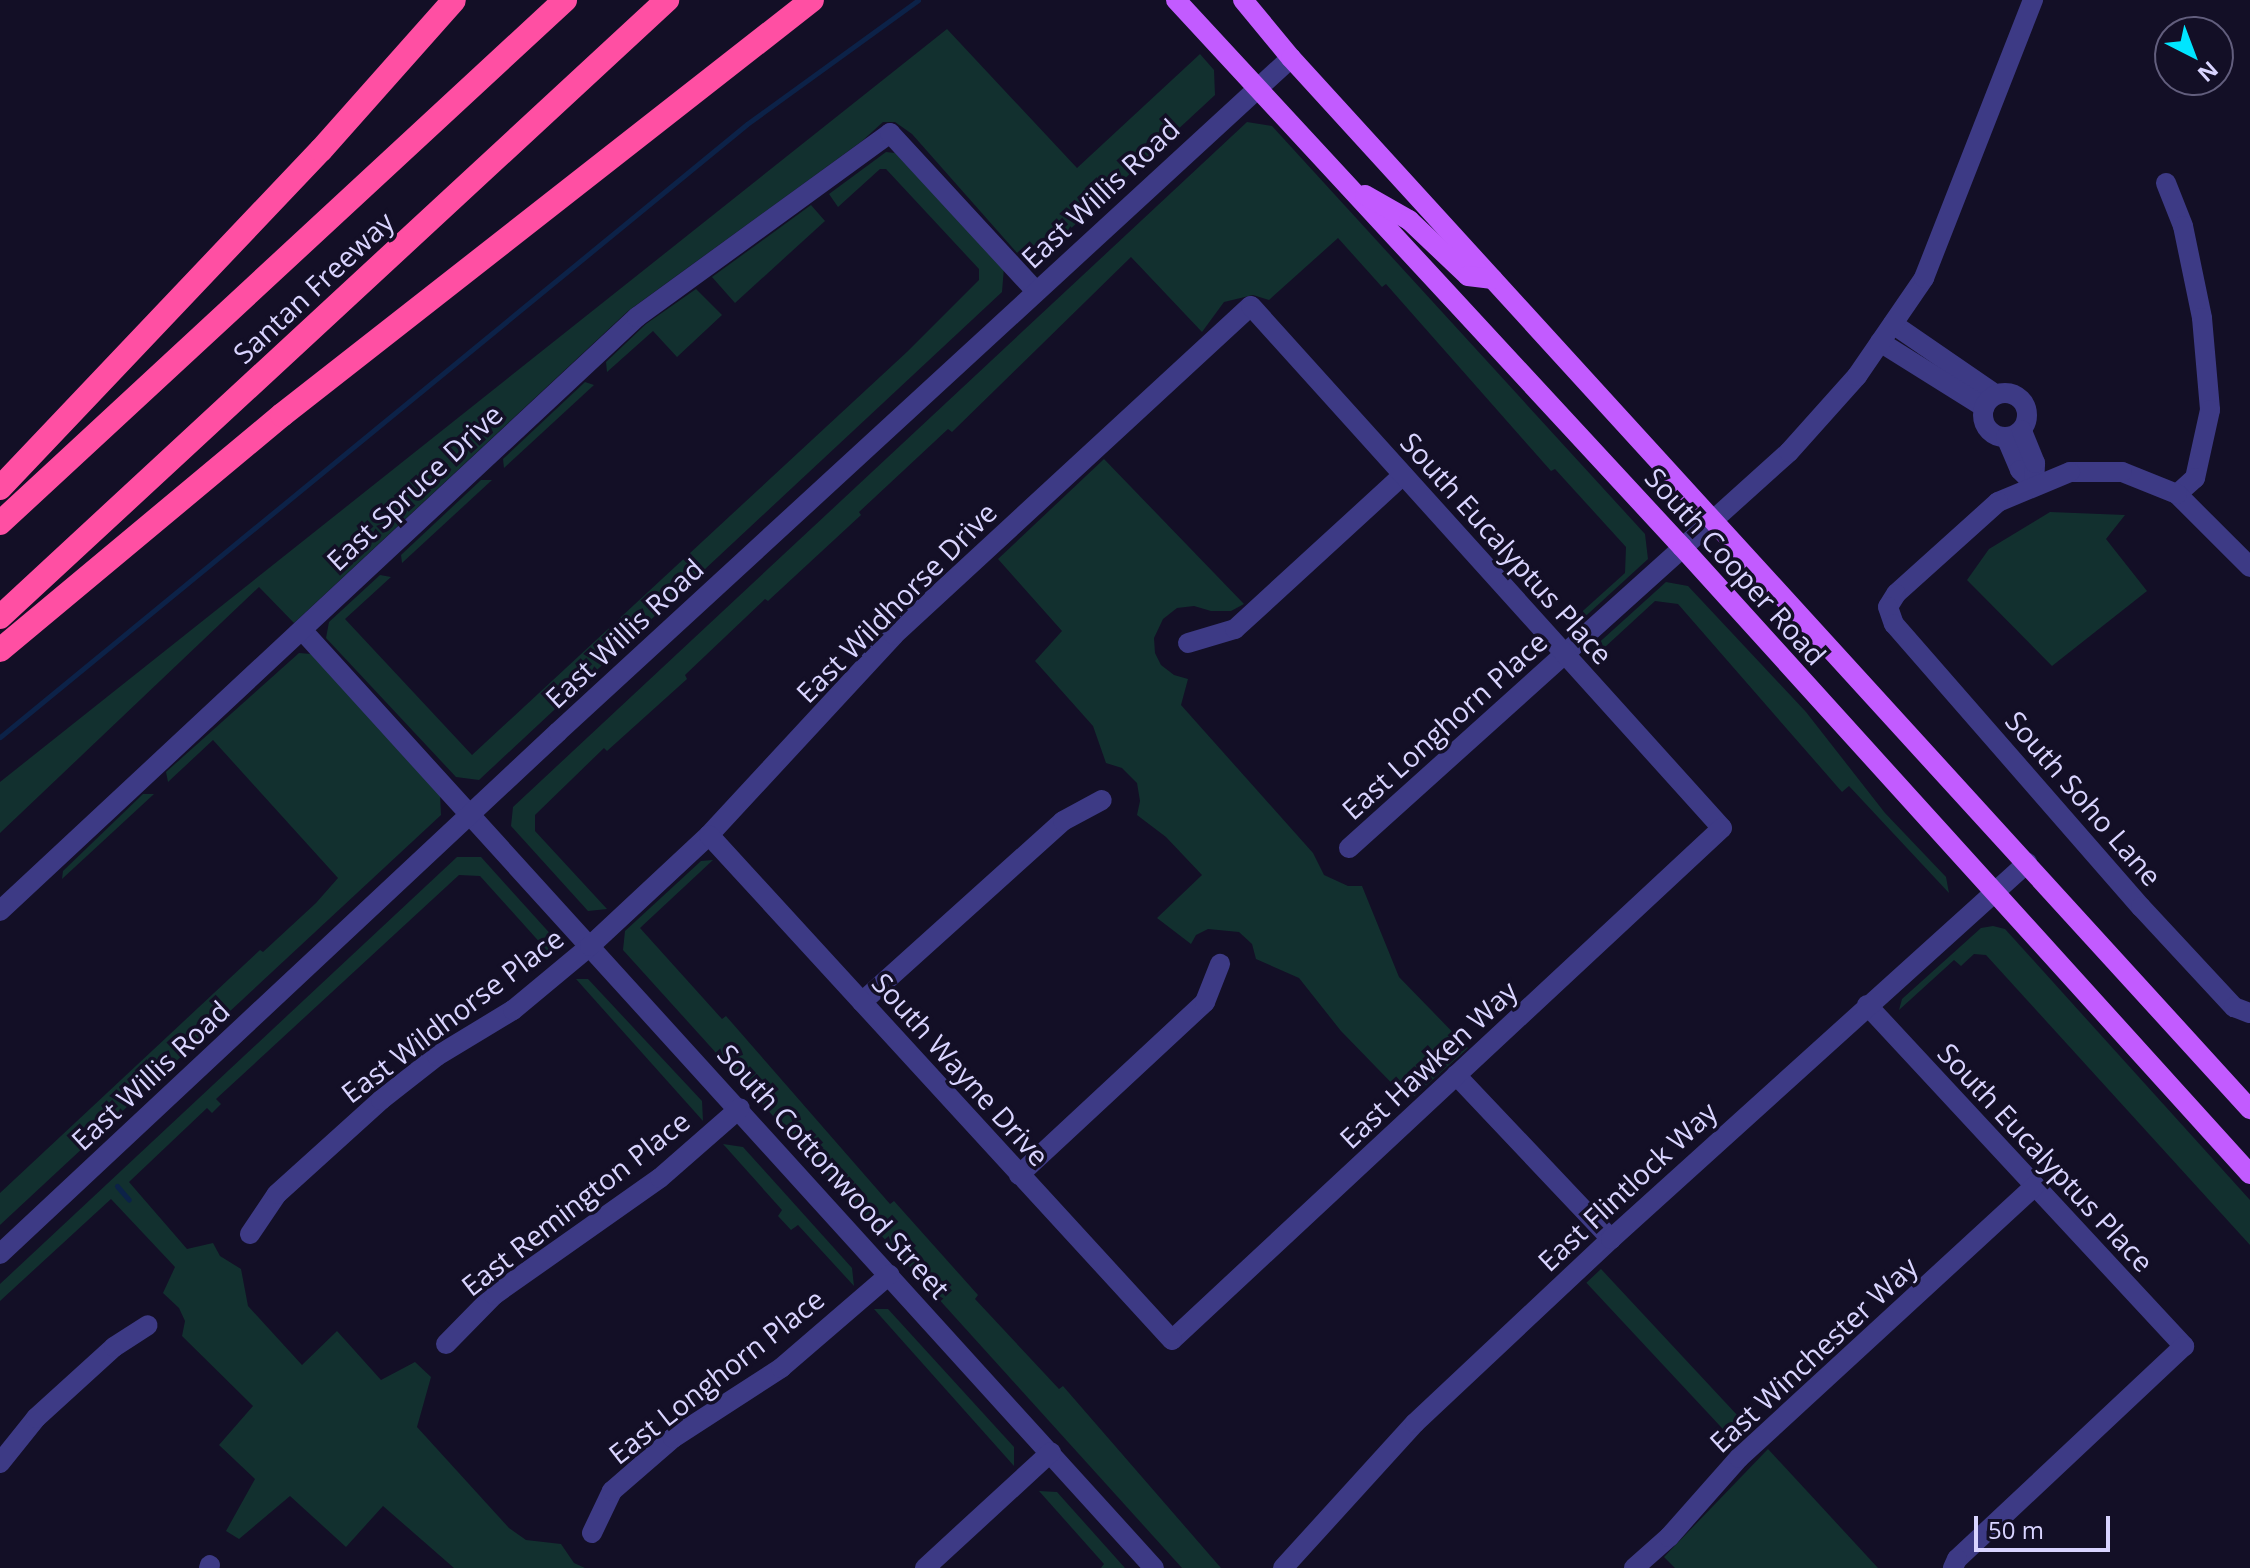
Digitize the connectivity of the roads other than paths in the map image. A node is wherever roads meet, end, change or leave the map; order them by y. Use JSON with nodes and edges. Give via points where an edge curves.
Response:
{"nodes":[{"id":1,"x":454,"y":0,"type":"edge"},
{"id":2,"x":565,"y":0,"type":"edge"},
{"id":3,"x":667,"y":0,"type":"edge"},
{"id":4,"x":812,"y":0,"type":"edge"},
{"id":5,"x":1176,"y":0,"type":"edge"},
{"id":6,"x":1243,"y":0,"type":"edge"},
{"id":7,"x":2033,"y":0,"type":"edge"},
{"id":8,"x":1291,"y":58,"type":"junction"},
{"id":9,"x":1258,"y":87,"type":"junction"},
{"id":10,"x":2166,"y":183,"type":"dead end"},
{"id":11,"x":1348,"y":185,"type":"junction"},
{"id":12,"x":1493,"y":279,"type":"junction"},
{"id":13,"x":1036,"y":291,"type":"junction"},
{"id":14,"x":1251,"y":306,"type":"joint"},
{"id":15,"x":1893,"y":324,"type":"junction"},
{"id":16,"x":1880,"y":342,"type":"junction"},
{"id":17,"x":1990,"y":401,"type":"junction"},
{"id":18,"x":2014,"y":434,"type":"junction"},
{"id":19,"x":1403,"y":475,"type":"junction"},
{"id":20,"x":2034,"y":484,"type":"junction"},
{"id":21,"x":0,"y":488,"type":"edge"},
{"id":22,"x":2177,"y":494,"type":"junction"},
{"id":23,"x":1713,"y":520,"type":"junction"},
{"id":24,"x":0,"y":523,"type":"edge"},
{"id":25,"x":1682,"y":547,"type":"junction"},
{"id":26,"x":2250,"y":567,"type":"edge"},
{"id":27,"x":0,"y":617,"type":"edge"},
{"id":28,"x":302,"y":630,"type":"junction"},
{"id":29,"x":1188,"y":643,"type":"dead end"},
{"id":30,"x":0,"y":650,"type":"edge"},
{"id":31,"x":1565,"y":653,"type":"junction"},
{"id":32,"x":1102,"y":800,"type":"dead end"},
{"id":33,"x":471,"y":813,"type":"junction"},
{"id":34,"x":1722,"y":828,"type":"joint"},
{"id":35,"x":709,"y":835,"type":"junction"},
{"id":36,"x":1349,"y":848,"type":"dead end"},
{"id":37,"x":2027,"y":863,"type":"junction"},
{"id":38,"x":1994,"y":892,"type":"junction"},
{"id":39,"x":0,"y":911,"type":"edge"},
{"id":40,"x":590,"y":946,"type":"junction"},
{"id":41,"x":1220,"y":964,"type":"dead end"},
{"id":42,"x":862,"y":1002,"type":"junction"},
{"id":43,"x":1867,"y":1005,"type":"junction"},
{"id":44,"x":2250,"y":1013,"type":"edge"},
{"id":45,"x":1456,"y":1075,"type":"junction"},
{"id":46,"x":740,"y":1108,"type":"junction"},
{"id":47,"x":2250,"y":1109,"type":"edge"},
{"id":48,"x":2250,"y":1174,"type":"edge"},
{"id":49,"x":1019,"y":1175,"type":"junction"},
{"id":50,"x":2035,"y":1186,"type":"junction"},
{"id":51,"x":250,"y":1234,"type":"dead end"},
{"id":52,"x":1611,"y":1239,"type":"junction"},
{"id":53,"x":0,"y":1254,"type":"edge"},
{"id":54,"x":889,"y":1275,"type":"junction"},
{"id":55,"x":148,"y":1325,"type":"dead end"},
{"id":56,"x":1172,"y":1340,"type":"joint"},
{"id":57,"x":446,"y":1344,"type":"dead end"},
{"id":58,"x":1051,"y":1452,"type":"junction"},
{"id":59,"x":0,"y":1463,"type":"edge"},
{"id":60,"x":592,"y":1533,"type":"dead end"},
{"id":61,"x":925,"y":1568,"type":"edge"},
{"id":62,"x":1154,"y":1568,"type":"edge"},
{"id":63,"x":1283,"y":1568,"type":"edge"},
{"id":64,"x":1634,"y":1568,"type":"edge"},
{"id":65,"x":1953,"y":1568,"type":"edge"}],
"edges":[{"from":1,"to":21,"type":"highway","via":[[290,184]]},
{"from":2,"to":24,"type":"highway","name":"Santan Freeway"},
{"from":3,"to":27,"type":"highway","name":"Santan Freeway"},
{"from":4,"to":30,"type":"highway","via":[[282,415]]},
{"from":5,"to":9,"type":"main road","name":"South Cooper Road"},
{"from":6,"to":8,"type":"main road","name":"South Cooper Road"},
{"from":7,"to":15,"type":"street","name":"East Longhorn Place","via":[[1924,278]]},
{"from":8,"to":9,"type":"street","name":"East Willis Road"},
{"from":8,"to":12,"type":"main road","name":"South Cooper Road"},
{"from":9,"to":11,"type":"main road","name":"South Cooper Road"},
{"from":9,"to":13,"type":"street","name":"East Willis Road"},
{"from":10,"to":22,"type":"street","via":[[2183,226],[2202,318],[2210,410],[2195,478]]},
{"from":11,"to":12,"type":"main road","via":[[1409,220],[1468,276]]},
{"from":11,"to":25,"type":"main road","name":"South Cooper Road"},
{"from":12,"to":23,"type":"main road","name":"South Cooper Road"},
{"from":13,"to":28,"type":"street","name":"East Spruce Drive","via":[[890,133],[637,317]]},
{"from":13,"to":33,"type":"street","name":"East Willis Road"},
{"from":14,"to":19,"type":"street","name":"South Eucalyptus Place"},
{"from":14,"to":35,"type":"street","name":"East Wildhorse Drive","via":[[894,635]]},
{"from":15,"to":16,"type":"street","name":"East Longhorn Place"},
{"from":15,"to":17,"type":"street"},
{"from":16,"to":17,"type":"street"},
{"from":16,"to":23,"type":"street","name":"East Longhorn Place","via":[[1789,452]]},
{"from":17,"to":18,"type":"street","via":[[1985,424],[1997,436]]},
{"from":17,"to":18,"type":"street","via":[[2004,392],[2020,398],[2027,414]]},
{"from":18,"to":20,"type":"street","via":[[2020,470]]},
{"from":19,"to":29,"type":"street","via":[[1235,629]]},
{"from":19,"to":31,"type":"street","name":"South Eucalyptus Place"},
{"from":20,"to":22,"type":"street","via":[[2070,472],[2122,472]]},
{"from":20,"to":44,"type":"street","name":"South Soho Lane","via":[[1998,502],[1896,594],[1888,607],[1894,624],[2141,907],[2234,1007]]},
{"from":22,"to":26,"type":"street"},
{"from":23,"to":25,"type":"street","name":"East Longhorn Place"},
{"from":23,"to":37,"type":"main road","name":"South Cooper Road"},
{"from":25,"to":31,"type":"street","name":"East Longhorn Place"},
{"from":25,"to":38,"type":"main road","name":"South Cooper Road"},
{"from":28,"to":33,"type":"street","name":"South Cottonwood Street"},
{"from":28,"to":39,"type":"street","name":"East Spruce Drive"},
{"from":31,"to":34,"type":"street","name":"South Eucalyptus Place"},
{"from":31,"to":36,"type":"street","name":"East Longhorn Place"},
{"from":32,"to":42,"type":"street","via":[[1063,821]]},
{"from":33,"to":40,"type":"street","name":"South Cottonwood Street"},
{"from":33,"to":53,"type":"street","name":"East Willis Road"},
{"from":34,"to":45,"type":"street","name":"East Hawken Way"},
{"from":35,"to":40,"type":"street","name":"East Wildhorse Drive"},
{"from":35,"to":42,"type":"street","name":"South Wayne Drive"},
{"from":37,"to":38,"type":"street","name":"East Flintlock Way"},
{"from":37,"to":47,"type":"main road","name":"South Cooper Road"},
{"from":38,"to":43,"type":"street","name":"East Flintlock Way"},
{"from":38,"to":48,"type":"main road","name":"South Cooper Road"},
{"from":40,"to":46,"type":"street","name":"South Cottonwood Street"},
{"from":40,"to":51,"type":"street","name":"East Wildhorse Place","via":[[513,1010],[437,1056],[381,1100],[277,1194]]},
{"from":41,"to":49,"type":"street","via":[[1205,1002]]},
{"from":42,"to":49,"type":"street","name":"South Wayne Drive"},
{"from":43,"to":50,"type":"street","name":"South Eucalyptus Place"},
{"from":43,"to":52,"type":"street","name":"East Flintlock Way"},
{"from":45,"to":52,"type":"street"},
{"from":45,"to":56,"type":"street","name":"East Hawken Way"},
{"from":46,"to":54,"type":"street","name":"South Cottonwood Street"},
{"from":46,"to":57,"type":"street","name":"East Remington Place","via":[[660,1178],[494,1295]]},
{"from":49,"to":56,"type":"street","name":"South Wayne Drive"},
{"from":50,"to":64,"type":"street","name":"East Winchester Way","via":[[1739,1458]]},
{"from":50,"to":65,"type":"street","name":"South Eucalyptus Place","via":[[2184,1346]]},
{"from":52,"to":63,"type":"street","name":"East Flintlock Way","via":[[1415,1423]]},
{"from":54,"to":58,"type":"street","name":"South Cottonwood Street"},
{"from":54,"to":60,"type":"street","name":"East Longhorn Place","via":[[781,1368],[673,1438],[612,1491]]},
{"from":55,"to":59,"type":"street","via":[[114,1347],[36,1418]]},
{"from":58,"to":61,"type":"street"},
{"from":58,"to":62,"type":"street","name":"South Cottonwood Street"}]}
